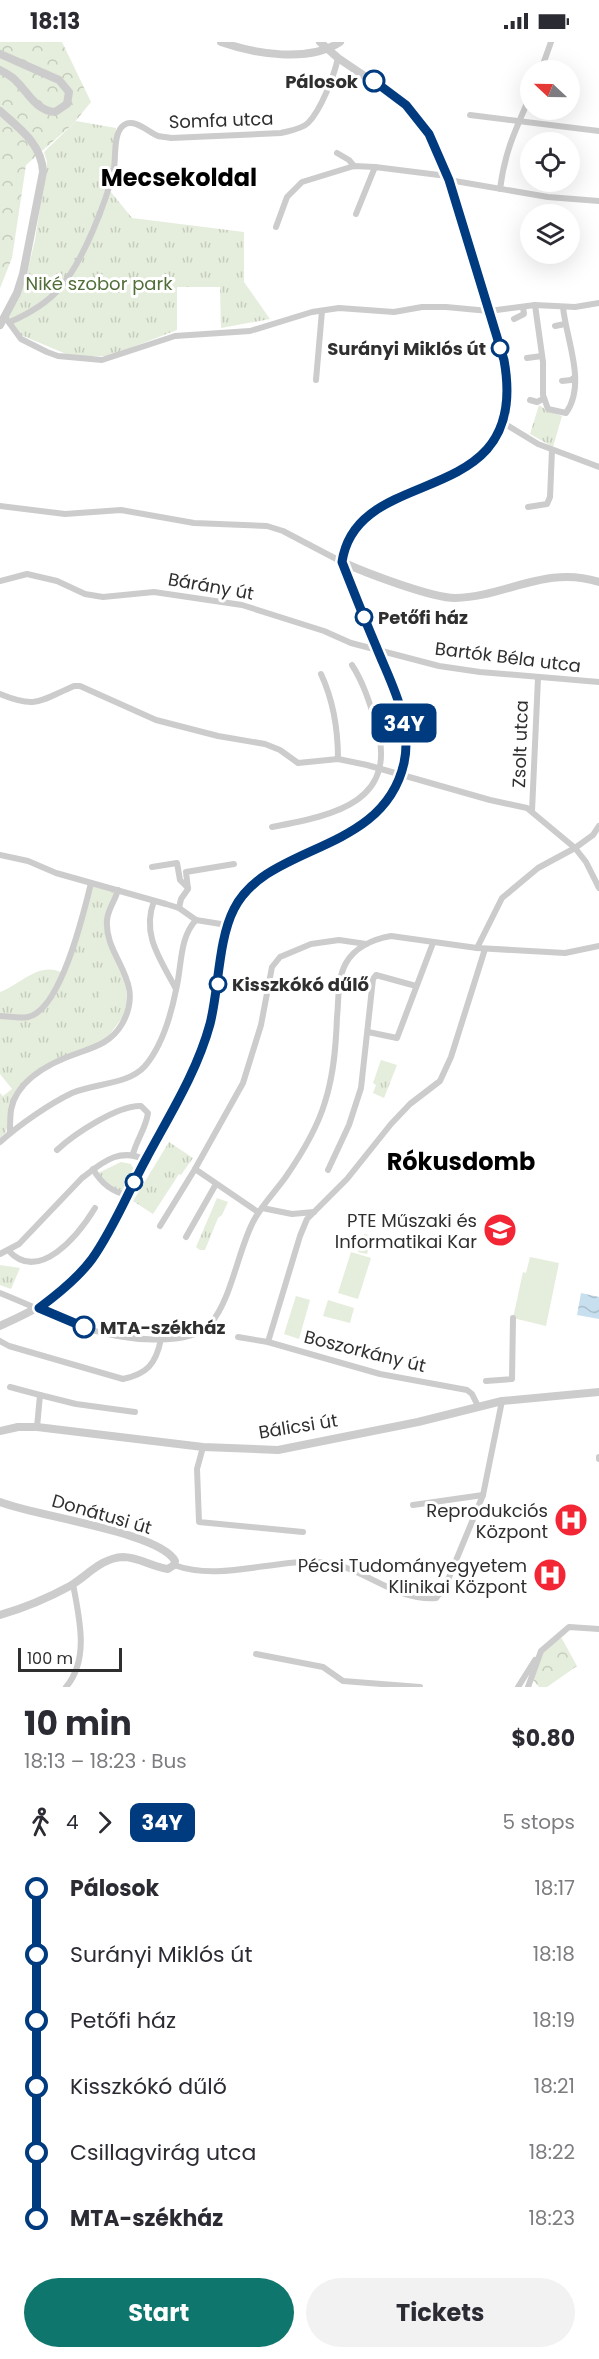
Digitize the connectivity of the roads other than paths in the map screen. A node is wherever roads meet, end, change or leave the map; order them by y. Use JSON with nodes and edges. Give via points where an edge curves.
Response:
{"nodes":[{"id":1,"x":221,"y":42,"type":"edge"},
{"id":2,"x":321,"y":42,"type":"edge"},
{"id":3,"x":340,"y":42,"type":"edge"},
{"id":4,"x":551,"y":42,"type":"edge"},
{"id":5,"x":328,"y":50,"type":"junction"},
{"id":6,"x":0,"y":54,"type":"edge"},
{"id":7,"x":338,"y":58,"type":"junction"},
{"id":8,"x":545,"y":60,"type":"edge"},
{"id":9,"x":0,"y":70,"type":"edge"},
{"id":10,"x":0,"y":111,"type":"edge"},
{"id":11,"x":470,"y":115,"type":"dead end"},
{"id":12,"x":520,"y":120,"type":"junction"},
{"id":13,"x":599,"y":131,"type":"edge"},
{"id":14,"x":337,"y":153,"type":"dead end"},
{"id":15,"x":354,"y":166,"type":"junction"},
{"id":16,"x":375,"y":167,"type":"junction"},
{"id":17,"x":448,"y":178,"type":"junction"},
{"id":18,"x":500,"y":189,"type":"junction"},
{"id":19,"x":599,"y":201,"type":"edge"},
{"id":20,"x":356,"y":214,"type":"dead end"},
{"id":21,"x":276,"y":227,"type":"dead end"},
{"id":22,"x":599,"y":303,"type":"edge"},
{"id":23,"x":536,"y":305,"type":"junction"},
{"id":24,"x":523,"y":307,"type":"junction"},
{"id":25,"x":563,"y":307,"type":"junction"},
{"id":26,"x":322,"y":311,"type":"junction"},
{"id":27,"x":489,"y":311,"type":"junction"},
{"id":28,"x":514,"y":319,"type":"dead end"},
{"id":29,"x":5,"y":322,"type":"edge"},
{"id":30,"x":565,"y":324,"type":"junction"},
{"id":31,"x":555,"y":326,"type":"dead end"},
{"id":32,"x":542,"y":356,"type":"junction"},
{"id":33,"x":527,"y":358,"type":"dead end"},
{"id":34,"x":575,"y":377,"type":"junction"},
{"id":35,"x":316,"y":380,"type":"dead end"},
{"id":36,"x":562,"y":381,"type":"dead end"},
{"id":37,"x":543,"y":399,"type":"junction"},
{"id":38,"x":530,"y":400,"type":"dead end"},
{"id":39,"x":502,"y":423,"type":"junction"},
{"id":40,"x":552,"y":450,"type":"junction"},
{"id":41,"x":599,"y":467,"type":"edge"},
{"id":42,"x":0,"y":506,"type":"edge"},
{"id":43,"x":528,"y":507,"type":"dead end"},
{"id":44,"x":342,"y":562,"type":"junction"},
{"id":45,"x":0,"y":581,"type":"edge"},
{"id":46,"x":599,"y":582,"type":"edge"},
{"id":47,"x":378,"y":652,"type":"junction"},
{"id":48,"x":352,"y":665,"type":"dead end"},
{"id":49,"x":321,"y":674,"type":"dead end"},
{"id":50,"x":538,"y":678,"type":"junction"},
{"id":51,"x":599,"y":682,"type":"edge"},
{"id":52,"x":0,"y":694,"type":"edge"},
{"id":53,"x":338,"y":759,"type":"junction"},
{"id":54,"x":380,"y":769,"type":"junction"},
{"id":55,"x":400,"y":774,"type":"junction"},
{"id":56,"x":532,"y":811,"type":"junction"},
{"id":57,"x":599,"y":826,"type":"edge"},
{"id":58,"x":272,"y":827,"type":"dead end"},
{"id":59,"x":575,"y":848,"type":"junction"},
{"id":60,"x":0,"y":855,"type":"edge"},
{"id":61,"x":234,"y":864,"type":"dead end"},
{"id":62,"x":152,"y":867,"type":"dead end"},
{"id":63,"x":91,"y":883,"type":"junction"},
{"id":64,"x":599,"y":888,"type":"edge"},
{"id":65,"x":188,"y":889,"type":"junction"},
{"id":66,"x":118,"y":890,"type":"junction"},
{"id":67,"x":154,"y":901,"type":"junction"},
{"id":68,"x":179,"y":908,"type":"junction"},
{"id":69,"x":196,"y":920,"type":"junction"},
{"id":70,"x":227,"y":925,"type":"junction"},
{"id":71,"x":433,"y":943,"type":"junction"},
{"id":72,"x":366,"y":944,"type":"junction"},
{"id":73,"x":599,"y":946,"type":"edge"},
{"id":74,"x":477,"y":948,"type":"junction"},
{"id":75,"x":485,"y":949,"type":"junction"},
{"id":76,"x":416,"y":986,"type":"junction"},
{"id":77,"x":176,"y":990,"type":"junction"},
{"id":78,"x":0,"y":1016,"type":"edge"},
{"id":79,"x":368,"y":1032,"type":"junction"},
{"id":80,"x":10,"y":1133,"type":"junction"},
{"id":81,"x":0,"y":1142,"type":"edge"},
{"id":82,"x":57,"y":1150,"type":"dead end"},
{"id":83,"x":134,"y":1154,"type":"junction"},
{"id":84,"x":146,"y":1160,"type":"junction"},
{"id":85,"x":93,"y":1169,"type":"junction"},
{"id":86,"x":195,"y":1169,"type":"junction"},
{"id":87,"x":328,"y":1170,"type":"dead end"},
{"id":88,"x":216,"y":1184,"type":"junction"},
{"id":89,"x":128,"y":1195,"type":"junction"},
{"id":90,"x":95,"y":1208,"type":"dead end"},
{"id":91,"x":260,"y":1210,"type":"junction"},
{"id":92,"x":315,"y":1211,"type":"junction"},
{"id":93,"x":160,"y":1226,"type":"dead end"},
{"id":94,"x":186,"y":1237,"type":"dead end"},
{"id":95,"x":8,"y":1250,"type":"junction"},
{"id":96,"x":0,"y":1254,"type":"edge"},
{"id":97,"x":0,"y":1293,"type":"edge"},
{"id":98,"x":39,"y":1308,"type":"junction"},
{"id":99,"x":513,"y":1318,"type":"dead end"},
{"id":100,"x":0,"y":1326,"type":"edge"},
{"id":101,"x":238,"y":1337,"type":"dead end"},
{"id":102,"x":161,"y":1339,"type":"junction"},
{"id":103,"x":0,"y":1341,"type":"edge"},
{"id":104,"x":268,"y":1342,"type":"junction"},
{"id":105,"x":486,"y":1381,"type":"dead end"},
{"id":106,"x":10,"y":1387,"type":"dead end"},
{"id":107,"x":599,"y":1392,"type":"edge"},
{"id":108,"x":40,"y":1395,"type":"junction"},
{"id":109,"x":502,"y":1401,"type":"junction"},
{"id":110,"x":478,"y":1406,"type":"junction"},
{"id":111,"x":135,"y":1412,"type":"dead end"},
{"id":112,"x":37,"y":1427,"type":"junction"},
{"id":113,"x":0,"y":1431,"type":"edge"},
{"id":114,"x":202,"y":1447,"type":"junction"},
{"id":115,"x":483,"y":1495,"type":"junction"},
{"id":116,"x":0,"y":1502,"type":"edge"},
{"id":117,"x":413,"y":1505,"type":"dead end"},
{"id":118,"x":303,"y":1532,"type":"dead end"},
{"id":119,"x":174,"y":1565,"type":"junction"},
{"id":120,"x":73,"y":1584,"type":"junction"},
{"id":121,"x":0,"y":1615,"type":"edge"},
{"id":122,"x":599,"y":1629,"type":"edge"},
{"id":123,"x":541,"y":1651,"type":"junction"},
{"id":124,"x":256,"y":1654,"type":"dead end"},
{"id":125,"x":66,"y":1687,"type":"edge"},
{"id":126,"x":420,"y":1687,"type":"edge"},
{"id":127,"x":518,"y":1687,"type":"edge"},
{"id":128,"x":528,"y":1687,"type":"edge"}],
"edges":[{"from":1,"to":5,"type":"street","via":[[269,53]]},
{"from":2,"to":5,"type":"street"},
{"from":3,"to":5,"type":"street"},
{"from":4,"to":8,"type":"street"},
{"from":5,"to":7,"type":"street"},
{"from":6,"to":9,"type":"street","via":[[59,80],[69,92],[68,104],[55,112],[45,111]]},
{"from":7,"to":17,"type":"street","via":[[406,105],[417,117]]},
{"from":7,"to":29,"type":"street","name":"Somfa utca","via":[[315,113],[307,124],[296,129],[171,138],[159,137],[131,123],[122,126],[106,201],[68,278],[27,315]]},
{"from":10,"to":29,"type":"street","via":[[38,149],[43,172],[23,274]]},
{"from":11,"to":12,"type":"street"},
{"from":12,"to":13,"type":"street"},
{"from":12,"to":18,"type":"street","via":[[510,140]]},
{"from":14,"to":15,"type":"street"},
{"from":15,"to":16,"type":"street"},
{"from":15,"to":21,"type":"street","via":[[302,182],[283,205]]},
{"from":16,"to":17,"type":"street"},
{"from":16,"to":20,"type":"street"},
{"from":17,"to":18,"type":"street"},
{"from":17,"to":27,"type":"street"},
{"from":18,"to":19,"type":"street"},
{"from":22,"to":25,"type":"street"},
{"from":23,"to":24,"type":"street"},
{"from":23,"to":25,"type":"street"},
{"from":23,"to":32,"type":"street"},
{"from":24,"to":27,"type":"street"},
{"from":24,"to":28,"type":"street","via":[[524,314]]},
{"from":25,"to":30,"type":"street"},
{"from":26,"to":27,"type":"street","via":[[339,308],[394,312],[446,307]]},
{"from":26,"to":29,"type":"street","via":[[250,331],[175,336],[102,360],[47,352],[21,339]]},
{"from":26,"to":35,"type":"street"},
{"from":27,"to":39,"type":"street","via":[[508,386]]},
{"from":30,"to":31,"type":"street"},
{"from":30,"to":34,"type":"street"},
{"from":32,"to":33,"type":"street"},
{"from":32,"to":37,"type":"street"},
{"from":34,"to":36,"type":"street"},
{"from":34,"to":37,"type":"street","via":[[571,406],[566,413],[548,409]]},
{"from":37,"to":38,"type":"street"},
{"from":39,"to":40,"type":"street"},
{"from":39,"to":44,"type":"street","via":[[492,443],[471,465],[380,506],[364,518],[353,533]]},
{"from":40,"to":41,"type":"street"},
{"from":40,"to":43,"type":"street","via":[[550,497],[547,504]]},
{"from":42,"to":44,"type":"street","via":[[65,514],[121,510],[194,523],[267,526]]},
{"from":44,"to":46,"type":"street","via":[[446,598],[471,597],[564,575]]},
{"from":44,"to":47,"type":"street"},
{"from":45,"to":47,"type":"street","name":"Bárány út","via":[[27,574],[103,597],[154,592],[242,605]]},
{"from":47,"to":50,"type":"street","name":"Bartók Béla utca","via":[[439,666]]},
{"from":47,"to":55,"type":"street","via":[[404,718],[405,752]]},
{"from":48,"to":54,"type":"street","via":[[379,732],[383,747]]},
{"from":49,"to":53,"type":"street","via":[[334,705]]},
{"from":50,"to":51,"type":"street","name":"Bartók Béla utca"},
{"from":50,"to":56,"type":"street","name":"Zsolt utca"},
{"from":52,"to":53,"type":"street","via":[[28,703],[80,686],[156,720],[265,744],[298,763]]},
{"from":53,"to":54,"type":"street"},
{"from":54,"to":55,"type":"street"},
{"from":54,"to":58,"type":"street","via":[[368,791],[358,799],[333,812]]},
{"from":55,"to":56,"type":"street"},
{"from":55,"to":70,"type":"street","via":[[388,798],[368,820],[266,875],[242,896]]},
{"from":56,"to":59,"type":"street"},
{"from":57,"to":59,"type":"street"},
{"from":59,"to":64,"type":"street"},
{"from":59,"to":74,"type":"street","via":[[538,868],[502,898]]},
{"from":60,"to":63,"type":"street"},
{"from":61,"to":65,"type":"street","via":[[186,872]]},
{"from":62,"to":65,"type":"street","via":[[177,863],[180,880]]},
{"from":63,"to":66,"type":"street"},
{"from":63,"to":78,"type":"street","via":[[70,960],[45,1004],[27,1017]]},
{"from":65,"to":68,"type":"street"},
{"from":66,"to":67,"type":"street"},
{"from":66,"to":80,"type":"street","via":[[107,921],[129,989],[125,1018],[106,1042],[42,1069],[22,1087],[11,1109]]},
{"from":67,"to":68,"type":"street"},
{"from":67,"to":77,"type":"street","via":[[150,938]]},
{"from":68,"to":69,"type":"street"},
{"from":69,"to":70,"type":"street"},
{"from":69,"to":77,"type":"street","via":[[186,933]]},
{"from":70,"to":84,"type":"street","via":[[207,1033],[198,1059]]},
{"from":71,"to":72,"type":"street","via":[[391,936]]},
{"from":71,"to":74,"type":"street"},
{"from":71,"to":76,"type":"street"},
{"from":72,"to":86,"type":"street","via":[[327,941],[280,957],[272,968],[261,1025],[243,1083]]},
{"from":72,"to":91,"type":"street","via":[[346,963],[339,982],[332,1077],[314,1131]]},
{"from":73,"to":75,"type":"street","via":[[565,953]]},
{"from":74,"to":75,"type":"street"},
{"from":75,"to":92,"type":"street","via":[[440,1081],[410,1104]]},
{"from":76,"to":79,"type":"street","via":[[397,1038]]},
{"from":76,"to":79,"type":"street","via":[[376,975]]},
{"from":77,"to":80,"type":"street","via":[[158,1046],[144,1067],[132,1076],[74,1092]]},
{"from":79,"to":87,"type":"street","via":[[361,1088]]},
{"from":80,"to":81,"type":"street"},
{"from":82,"to":83,"type":"street","via":[[107,1117],[131,1106],[141,1106],[148,1113],[147,1124]]},
{"from":83,"to":84,"type":"street"},
{"from":83,"to":85,"type":"street","via":[[112,1157]]},
{"from":84,"to":89,"type":"street"},
{"from":85,"to":89,"type":"street","via":[[101,1182]]},
{"from":85,"to":95,"type":"street","via":[[19,1244]]},
{"from":86,"to":88,"type":"street"},
{"from":86,"to":93,"type":"street"},
{"from":88,"to":91,"type":"street"},
{"from":88,"to":94,"type":"street"},
{"from":89,"to":98,"type":"street","via":[[91,1260]]},
{"from":90,"to":95,"type":"street","via":[[71,1241],[45,1258],[32,1264]]},
{"from":91,"to":92,"type":"street","via":[[292,1214]]},
{"from":91,"to":102,"type":"street","via":[[212,1322],[199,1333]]},
{"from":92,"to":104,"type":"street","via":[[300,1236]]},
{"from":95,"to":96,"type":"street"},
{"from":97,"to":98,"type":"street"},
{"from":98,"to":100,"type":"street"},
{"from":98,"to":102,"type":"street","via":[[89,1330]]},
{"from":99,"to":105,"type":"street","via":[[512,1379]]},
{"from":101,"to":104,"type":"street","name":"Boszorkány út"},
{"from":102,"to":103,"type":"street","via":[[149,1368],[138,1376],[123,1379]]},
{"from":104,"to":110,"type":"street","name":"Boszorkány út","via":[[380,1374],[467,1390]]},
{"from":106,"to":108,"type":"street"},
{"from":107,"to":109,"type":"street","name":"Bálicsi út"},
{"from":108,"to":111,"type":"street"},
{"from":108,"to":112,"type":"street"},
{"from":109,"to":110,"type":"street","name":"Bálicsi út"},
{"from":109,"to":115,"type":"street"},
{"from":110,"to":114,"type":"street","name":"Bálicsi út","via":[[278,1450]]},
{"from":112,"to":113,"type":"street","name":"Bálicsi út"},
{"from":112,"to":114,"type":"street","name":"Bálicsi út"},
{"from":114,"to":118,"type":"street","via":[[196,1469],[199,1522]]},
{"from":115,"to":117,"type":"street"},
{"from":115,"to":119,"type":"street","via":[[445,1587],[436,1598],[391,1590],[347,1567],[327,1563],[214,1571]]},
{"from":116,"to":119,"type":"street","name":"Donátusi út","via":[[135,1536],[171,1554]]},
{"from":119,"to":120,"type":"street","name":"Donátusi út","via":[[168,1569],[133,1558],[115,1558]]},
{"from":120,"to":121,"type":"street","name":"Donátusi út"},
{"from":120,"to":125,"type":"street","via":[[81,1652],[77,1669]]},
{"from":122,"to":123,"type":"street","via":[[569,1627]]},
{"from":123,"to":127,"type":"street"},
{"from":123,"to":128,"type":"street"},
{"from":124,"to":126,"type":"street","via":[[323,1666],[343,1681]]}]}
